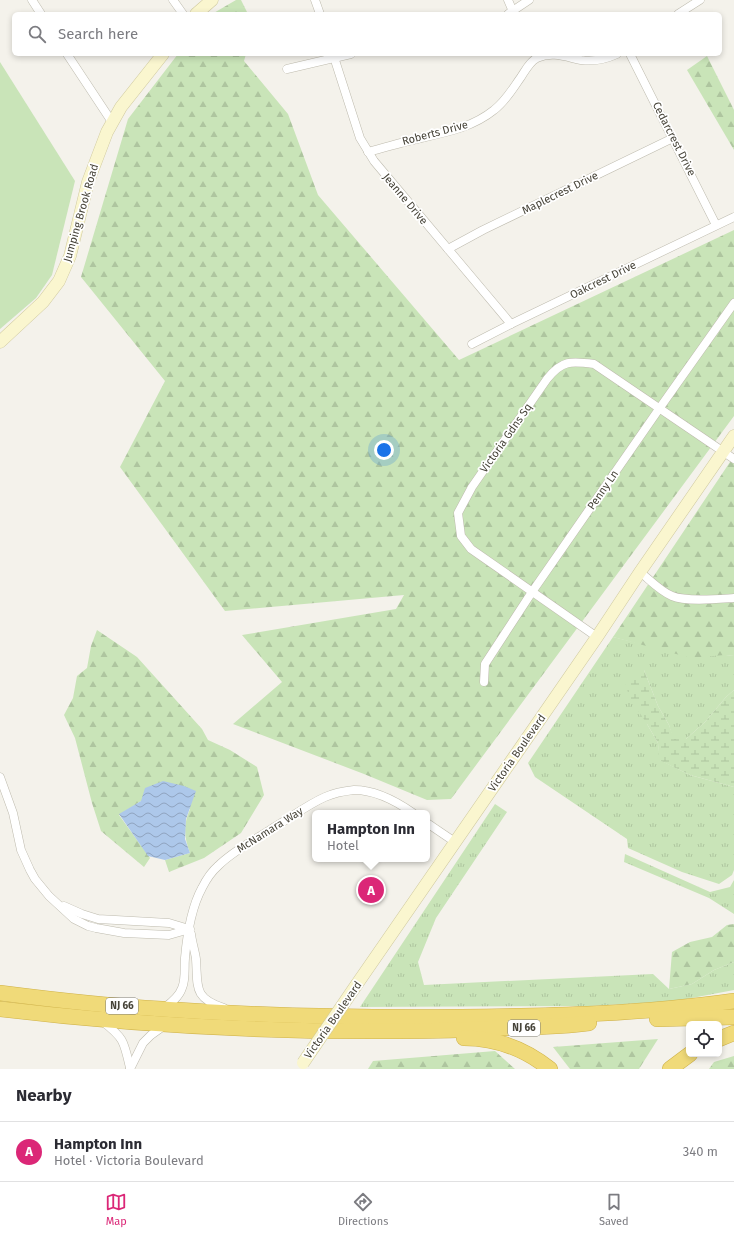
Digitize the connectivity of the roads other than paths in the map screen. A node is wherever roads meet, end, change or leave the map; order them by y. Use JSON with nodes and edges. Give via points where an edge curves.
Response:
{"nodes":[{"id":1,"x":32,"y":0,"type":"edge"},
{"id":2,"x":173,"y":0,"type":"edge"},
{"id":3,"x":212,"y":0,"type":"edge"},
{"id":4,"x":315,"y":0,"type":"edge"},
{"id":5,"x":508,"y":0,"type":"edge"},
{"id":6,"x":529,"y":0,"type":"edge"},
{"id":7,"x":700,"y":0,"type":"edge"},
{"id":8,"x":40,"y":12,"type":"edge"},
{"id":9,"x":182,"y":12,"type":"edge"},
{"id":10,"x":198,"y":12,"type":"edge"},
{"id":11,"x":319,"y":12,"type":"edge"},
{"id":12,"x":512,"y":12,"type":"edge"},
{"id":13,"x":513,"y":12,"type":"edge"},
{"id":14,"x":681,"y":12,"type":"edge"},
{"id":15,"x":68,"y":56,"type":"edge"},
{"id":16,"x":161,"y":56,"type":"edge"},
{"id":17,"x":333,"y":56,"type":"edge"},
{"id":18,"x":534,"y":56,"type":"edge"},
{"id":19,"x":568,"y":56,"type":"edge"},
{"id":20,"x":611,"y":56,"type":"edge"},
{"id":21,"x":631,"y":56,"type":"edge"},
{"id":22,"x":287,"y":69,"type":"dead end"},
{"id":23,"x":112,"y":122,"type":"junction"},
{"id":24,"x":673,"y":138,"type":"junction"},
{"id":25,"x":368,"y":152,"type":"junction"},
{"id":26,"x":734,"y":217,"type":"edge"},
{"id":27,"x":716,"y":225,"type":"junction"},
{"id":28,"x":448,"y":250,"type":"junction"},
{"id":29,"x":734,"y":303,"type":"edge"},
{"id":30,"x":511,"y":324,"type":"junction"},
{"id":31,"x":0,"y":342,"type":"edge"},
{"id":32,"x":472,"y":344,"type":"dead end"},
{"id":33,"x":659,"y":409,"type":"junction"},
{"id":34,"x":734,"y":436,"type":"edge"},
{"id":35,"x":723,"y":452,"type":"junction"},
{"id":36,"x":734,"y":459,"type":"edge"},
{"id":37,"x":640,"y":572,"type":"junction"},
{"id":38,"x":532,"y":592,"type":"junction"},
{"id":39,"x":734,"y":598,"type":"edge"},
{"id":40,"x":597,"y":637,"type":"junction"},
{"id":41,"x":484,"y":682,"type":"dead end"},
{"id":42,"x":0,"y":777,"type":"edge"},
{"id":43,"x":408,"y":810,"type":"edge"},
{"id":44,"x":430,"y":825,"type":"edge"},
{"id":45,"x":455,"y":842,"type":"junction"},
{"id":46,"x":56,"y":902,"type":"junction"},
{"id":47,"x":190,"y":929,"type":"junction"},
{"id":48,"x":0,"y":993,"type":"edge"},
{"id":49,"x":734,"y":1001,"type":"edge"},
{"id":50,"x":0,"y":1009,"type":"edge"},
{"id":51,"x":162,"y":1009,"type":"junction"},
{"id":52,"x":244,"y":1014,"type":"junction"},
{"id":53,"x":563,"y":1016,"type":"junction"},
{"id":54,"x":734,"y":1017,"type":"edge"},
{"id":55,"x":100,"y":1019,"type":"junction"},
{"id":56,"x":618,"y":1020,"type":"junction"},
{"id":57,"x":166,"y":1024,"type":"junction"},
{"id":58,"x":290,"y":1029,"type":"junction"},
{"id":59,"x":734,"y":1033,"type":"edge"},
{"id":60,"x":722,"y":1038,"type":"edge"},
{"id":61,"x":686,"y":1057,"type":"edge"},
{"id":62,"x":301,"y":1066,"type":"edge"},
{"id":63,"x":130,"y":1069,"type":"edge"},
{"id":64,"x":550,"y":1069,"type":"edge"},
{"id":65,"x":670,"y":1069,"type":"edge"}],
"edges":[{"from":1,"to":8,"type":"street"},
{"from":2,"to":9,"type":"street"},
{"from":3,"to":10,"type":"street"},
{"from":4,"to":11,"type":"street"},
{"from":5,"to":12,"type":"street"},
{"from":6,"to":13,"type":"street"},
{"from":7,"to":14,"type":"street"},
{"from":15,"to":23,"type":"street"},
{"from":16,"to":23,"type":"street","name":"Jumping Brook Road"},
{"from":17,"to":22,"type":"street"},
{"from":17,"to":25,"type":"street","name":"Jeanne Drive","via":[[360,138]]},
{"from":18,"to":25,"type":"street","name":"Roberts Drive","via":[[504,100],[479,120],[457,130]]},
{"from":19,"to":20,"type":"street","name":"Roberts Drive","via":[[595,60]]},
{"from":21,"to":24,"type":"street","name":"Cedarcrest Drive"},
{"from":23,"to":31,"type":"street","name":"Jumping Brook Road","via":[[88,182],[70,256],[63,273],[43,302]]},
{"from":24,"to":27,"type":"street","name":"Cedarcrest Drive"},
{"from":24,"to":28,"type":"street","name":"Maplecrest Drive"},
{"from":25,"to":28,"type":"street","name":"Jeanne Drive"},
{"from":26,"to":27,"type":"street","name":"Oakcrest Drive"},
{"from":27,"to":30,"type":"street","name":"Oakcrest Drive"},
{"from":28,"to":30,"type":"street","name":"Jeanne Drive"},
{"from":29,"to":33,"type":"street","name":"Penny Ln"},
{"from":30,"to":32,"type":"street","name":"Oakcrest Drive"},
{"from":33,"to":35,"type":"street","name":"Victoria Gdns Sq"},
{"from":33,"to":38,"type":"street","name":"Penny Ln"},
{"from":33,"to":38,"type":"street","name":"Victoria Gdns Sq","via":[[594,364],[564,363],[547,379],[472,487],[458,513],[461,536],[472,550]]},
{"from":34,"to":35,"type":"street","name":"Victoria Boulevard"},
{"from":35,"to":36,"type":"street","name":"Victoria Gdns Sq"},
{"from":35,"to":37,"type":"street","name":"Victoria Boulevard"},
{"from":37,"to":39,"type":"street","via":[[673,596],[695,600]]},
{"from":37,"to":40,"type":"street","name":"Victoria Boulevard"},
{"from":38,"to":40,"type":"street","name":"Victoria Gdns Sq"},
{"from":38,"to":41,"type":"street","name":"Penny Ln","via":[[485,664]]},
{"from":40,"to":45,"type":"street","name":"Victoria Boulevard"},
{"from":42,"to":46,"type":"street","via":[[9,800],[25,861],[35,879]]},
{"from":43,"to":47,"type":"street","name":"McNamara Way","via":[[394,801],[362,790],[326,797],[312,804],[218,866],[198,896]]},
{"from":44,"to":45,"type":"street"},
{"from":45,"to":62,"type":"street","name":"Victoria Boulevard","bridge":true},
{"from":46,"to":47,"type":"street","via":[[98,919],[169,923]]},
{"from":46,"to":47,"type":"street","via":[[74,918],[88,926],[105,930],[169,935]]},
{"from":47,"to":51,"type":"street","name":"McNamara Way","via":[[184,983],[178,996]]},
{"from":47,"to":52,"type":"street","name":"McNamara Way","via":[[200,993],[212,1004]]},
{"from":48,"to":51,"type":"highway","number":"NJ 66"},
{"from":49,"to":53,"type":"highway"},
{"from":50,"to":55,"type":"highway","number":"NJ 66"},
{"from":51,"to":52,"type":"highway","number":"NJ 66"},
{"from":52,"to":53,"type":"highway","number":"NJ 66","via":[[395,1017]]},
{"from":53,"to":56,"type":"highway","number":"NJ 66"},
{"from":54,"to":56,"type":"highway","number":"NJ 66"},
{"from":55,"to":57,"type":"highway","number":"NJ 66"},
{"from":55,"to":63,"type":"street","via":[[121,1039]]},
{"from":56,"to":58,"type":"highway","number":"NJ 66","via":[[565,1026],[431,1031]]},
{"from":57,"to":58,"type":"highway","number":"NJ 66"},
{"from":57,"to":63,"type":"street","via":[[143,1043]]},
{"from":58,"to":64,"type":"highway","via":[[350,1038],[483,1039],[518,1048]]},
{"from":59,"to":60,"type":"highway"},
{"from":61,"to":65,"type":"highway"}]}
